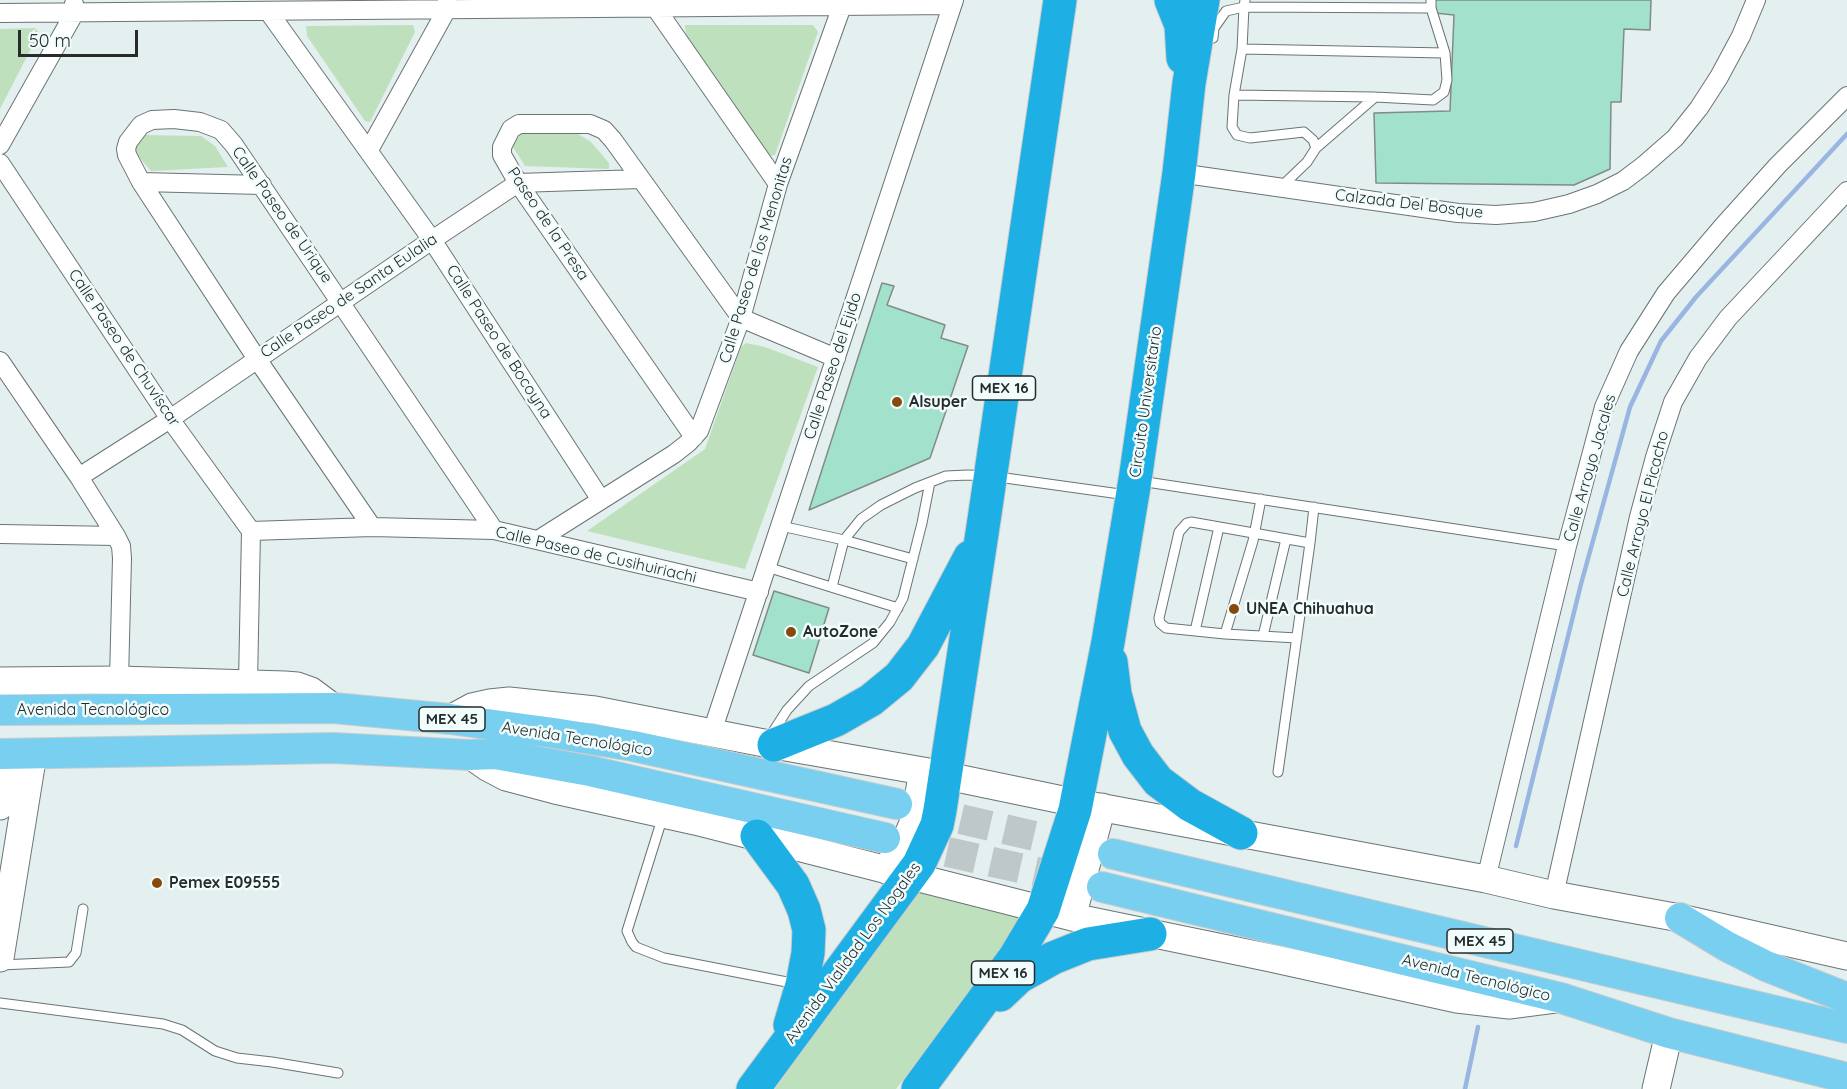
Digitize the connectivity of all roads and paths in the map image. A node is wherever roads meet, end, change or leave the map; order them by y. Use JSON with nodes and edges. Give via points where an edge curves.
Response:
{"nodes":[{"id":1,"x":1060,"y":0,"type":"edge"},
{"id":2,"x":1086,"y":0,"type":"edge"},
{"id":3,"x":1171,"y":0,"type":"edge"},
{"id":4,"x":1188,"y":0,"type":"edge"},
{"id":5,"x":1203,"y":0,"type":"edge"},
{"id":6,"x":1756,"y":0,"type":"edge"},
{"id":7,"x":953,"y":2,"type":"edge"},
{"id":8,"x":1244,"y":3,"type":"edge"},
{"id":9,"x":1431,"y":4,"type":"edge"},
{"id":10,"x":447,"y":5,"type":"edge"},
{"id":11,"x":75,"y":6,"type":"edge"},
{"id":12,"x":842,"y":6,"type":"junction"},
{"id":13,"x":655,"y":7,"type":"junction"},
{"id":14,"x":268,"y":11,"type":"junction"},
{"id":15,"x":0,"y":13,"type":"edge"},
{"id":16,"x":1242,"y":49,"type":"junction"},
{"id":17,"x":1445,"y":53,"type":"junction"},
{"id":18,"x":1195,"y":62,"type":"junction"},
{"id":19,"x":1234,"y":95,"type":"junction"},
{"id":20,"x":1847,"y":96,"type":"edge"},
{"id":21,"x":1375,"y":97,"type":"junction"},
{"id":22,"x":1042,"y":125,"type":"junction"},
{"id":23,"x":0,"y":145,"type":"edge"},
{"id":24,"x":1316,"y":148,"type":"junction"},
{"id":25,"x":369,"y":150,"type":"junction"},
{"id":26,"x":0,"y":163,"type":"edge"},
{"id":27,"x":1179,"y":173,"type":"junction"},
{"id":28,"x":640,"y":178,"type":"junction"},
{"id":29,"x":141,"y":183,"type":"junction"},
{"id":30,"x":518,"y":183,"type":"junction"},
{"id":31,"x":778,"y":184,"type":"junction"},
{"id":32,"x":262,"y":185,"type":"junction"},
{"id":33,"x":1281,"y":188,"type":"junction"},
{"id":34,"x":1847,"y":191,"type":"edge"},
{"id":35,"x":432,"y":240,"type":"junction"},
{"id":36,"x":342,"y":302,"type":"junction"},
{"id":37,"x":741,"y":318,"type":"junction"},
{"id":38,"x":836,"y":358,"type":"junction"},
{"id":39,"x":257,"y":359,"type":"junction"},
{"id":40,"x":0,"y":361,"type":"edge"},
{"id":41,"x":170,"y":418,"type":"junction"},
{"id":42,"x":694,"y":437,"type":"junction"},
{"id":43,"x":991,"y":476,"type":"junction"},
{"id":44,"x":79,"y":477,"type":"junction"},
{"id":45,"x":930,"y":482,"type":"junction"},
{"id":46,"x":1134,"y":488,"type":"junction"},
{"id":47,"x":601,"y":500,"type":"junction"},
{"id":48,"x":1261,"y":500,"type":"junction"},
{"id":49,"x":1314,"y":507,"type":"junction"},
{"id":50,"x":781,"y":526,"type":"junction"},
{"id":51,"x":372,"y":527,"type":"junction"},
{"id":52,"x":1219,"y":527,"type":"junction"},
{"id":53,"x":494,"y":530,"type":"junction"},
{"id":54,"x":251,"y":531,"type":"junction"},
{"id":55,"x":1255,"y":533,"type":"junction"},
{"id":56,"x":0,"y":534,"type":"edge"},
{"id":57,"x":982,"y":534,"type":"junction"},
{"id":58,"x":116,"y":536,"type":"junction"},
{"id":59,"x":1286,"y":539,"type":"junction"},
{"id":60,"x":538,"y":540,"type":"junction"},
{"id":61,"x":844,"y":540,"type":"junction"},
{"id":62,"x":1310,"y":543,"type":"junction"},
{"id":63,"x":1567,"y":546,"type":"junction"},
{"id":64,"x":913,"y":559,"type":"junction"},
{"id":65,"x":767,"y":567,"type":"junction"},
{"id":66,"x":831,"y":587,"type":"junction"},
{"id":67,"x":759,"y":592,"type":"junction"},
{"id":68,"x":898,"y":608,"type":"junction"},
{"id":69,"x":1195,"y":631,"type":"junction"},
{"id":70,"x":1225,"y":634,"type":"junction"},
{"id":71,"x":1263,"y":636,"type":"junction"},
{"id":72,"x":1297,"y":638,"type":"junction"},
{"id":73,"x":1108,"y":642,"type":"junction"},
{"id":74,"x":119,"y":680,"type":"junction"},
{"id":75,"x":0,"y":681,"type":"edge"},
{"id":76,"x":248,"y":683,"type":"junction"},
{"id":77,"x":334,"y":708,"type":"junction"},
{"id":78,"x":0,"y":710,"type":"edge"},
{"id":79,"x":450,"y":719,"type":"junction"},
{"id":80,"x":712,"y":732,"type":"junction"},
{"id":81,"x":770,"y":744,"type":"junction"},
{"id":82,"x":14,"y":754,"type":"edge"},
{"id":83,"x":471,"y":755,"type":"junction"},
{"id":84,"x":1278,"y":772,"type":"dead end"},
{"id":85,"x":934,"y":773,"type":"junction"},
{"id":86,"x":897,"y":804,"type":"tunnel mouth"},
{"id":87,"x":1089,"y":805,"type":"junction"},
{"id":88,"x":0,"y":807,"type":"edge"},
{"id":89,"x":664,"y":814,"type":"junction"},
{"id":90,"x":1241,"y":833,"type":"junction"},
{"id":91,"x":758,"y":836,"type":"junction"},
{"id":92,"x":885,"y":838,"type":"tunnel mouth"},
{"id":93,"x":1113,"y":854,"type":"tunnel mouth"},
{"id":94,"x":899,"y":873,"type":"junction"},
{"id":95,"x":1486,"y":879,"type":"junction"},
{"id":96,"x":1102,"y":887,"type":"tunnel mouth"},
{"id":97,"x":1554,"y":895,"type":"junction"},
{"id":98,"x":83,"y":909,"type":"dead end"},
{"id":99,"x":1058,"y":914,"type":"junction"},
{"id":100,"x":1680,"y":918,"type":"junction"},
{"id":101,"x":1150,"y":934,"type":"junction"},
{"id":102,"x":1847,"y":956,"type":"edge"},
{"id":103,"x":0,"y":958,"type":"edge"},
{"id":104,"x":0,"y":965,"type":"edge"},
{"id":105,"x":802,"y":985,"type":"junction"},
{"id":106,"x":1561,"y":998,"type":"junction"},
{"id":107,"x":1847,"y":998,"type":"edge"},
{"id":108,"x":0,"y":1002,"type":"edge"},
{"id":109,"x":1847,"y":1028,"type":"edge"},
{"id":110,"x":1669,"y":1033,"type":"junction"},
{"id":111,"x":959,"y":1034,"type":"junction"},
{"id":112,"x":782,"y":1049,"type":"junction"},
{"id":113,"x":338,"y":1073,"type":"dead end"},
{"id":114,"x":1842,"y":1081,"type":"edge"},
{"id":115,"x":753,"y":1089,"type":"edge"},
{"id":116,"x":918,"y":1089,"type":"edge"},
{"id":117,"x":1656,"y":1089,"type":"edge"}],
"edges":[{"from":1,"to":22,"type":"highway","number":"MEX 16"},
{"from":2,"to":22,"type":"highway","via":[[1072,25]]},
{"from":3,"to":18,"type":"highway"},
{"from":4,"to":18,"type":"highway"},
{"from":5,"to":18,"type":"highway","name":"Circuito Universitario","number":"MEX 16"},
{"from":6,"to":33,"type":"street","name":"Calzada Del Bosque","via":[[1719,77],[1675,138],[1623,181],[1597,194],[1533,212],[1496,215]]},
{"from":7,"to":12,"type":"street"},
{"from":7,"to":38,"type":"street","name":"Calle Paseo del Ejido"},
{"from":8,"to":9,"type":"lane"},
{"from":8,"to":16,"type":"lane"},
{"from":8,"to":18,"type":"lane","via":[[1226,11]]},
{"from":9,"to":17,"type":"lane"},
{"from":10,"to":13,"type":"street"},
{"from":10,"to":14,"type":"street"},
{"from":10,"to":25,"type":"street"},
{"from":11,"to":14,"type":"street"},
{"from":11,"to":15,"type":"street"},
{"from":11,"to":23,"type":"street"},
{"from":12,"to":13,"type":"street"},
{"from":12,"to":31,"type":"street","name":"Calle Paseo de los Menonitas"},
{"from":13,"to":31,"type":"street"},
{"from":14,"to":25,"type":"street","name":"Calle Paseo de Bocoyna"},
{"from":16,"to":17,"type":"lane"},
{"from":16,"to":19,"type":"lane"},
{"from":17,"to":21,"type":"lane","via":[[1444,92],[1433,100]]},
{"from":18,"to":27,"type":"highway","name":"Circuito Universitario","number":"MEX 16"},
{"from":19,"to":21,"type":"lane"},
{"from":19,"to":24,"type":"lane","via":[[1232,127],[1237,135],[1250,138],[1304,132]]},
{"from":20,"to":63,"type":"street","name":"Calle Arroyo Jacales","via":[[1722,226],[1666,293],[1629,351],[1604,407]]},
{"from":21,"to":24,"type":"lane"},
{"from":22,"to":43,"type":"highway","number":"MEX 16"},
{"from":24,"to":33,"type":"lane"},
{"from":25,"to":35,"type":"street","name":"Calle Paseo de Bocoyna"},
{"from":26,"to":41,"type":"street","name":"Calle Paseo de Chuvíscar"},
{"from":27,"to":33,"type":"street","name":"Calzada Del Bosque"},
{"from":27,"to":46,"type":"highway","name":"Circuito Universitario","number":"MEX 16"},
{"from":28,"to":30,"type":"street"},
{"from":28,"to":30,"type":"street","name":"Paseo de la Presa","via":[[604,130],[590,124],[519,124],[511,129],[502,147],[502,155]]},
{"from":28,"to":37,"type":"street","name":"Paseo de la Presa"},
{"from":29,"to":32,"type":"street"},
{"from":29,"to":32,"type":"street","name":"Calle Paseo de Urique","via":[[127,155],[128,142],[141,125],[174,119],[200,122],[221,130]]},
{"from":29,"to":39,"type":"street","name":"Calle Paseo de Urique"},
{"from":30,"to":35,"type":"street","name":"Calle Paseo de Santa Eulalia"},
{"from":30,"to":42,"type":"street","name":"Paseo de la Presa"},
{"from":31,"to":37,"type":"street","name":"Calle Paseo de los Menonitas"},
{"from":32,"to":36,"type":"street","name":"Calle Paseo de Urique"},
{"from":34,"to":97,"type":"street","name":"Calle Arroyo El Picacho","via":[[1728,318],[1698,358],[1673,402],[1639,517]]},
{"from":35,"to":36,"type":"street","name":"Calle Paseo de Santa Eulalia"},
{"from":35,"to":47,"type":"street","name":"Calle Paseo de Bocoyna"},
{"from":36,"to":39,"type":"street","name":"Calle Paseo de Santa Eulalia"},
{"from":36,"to":53,"type":"street","name":"Calle Paseo de Urique"},
{"from":37,"to":38,"type":"street"},
{"from":37,"to":42,"type":"street","name":"Calle Paseo de los Menonitas"},
{"from":38,"to":50,"type":"street","name":"Calle Paseo del Ejido"},
{"from":39,"to":41,"type":"street","name":"Calle Paseo de Santa Eulalia"},
{"from":39,"to":51,"type":"street","name":"Calle Paseo de Urique"},
{"from":40,"to":44,"type":"street"},
{"from":41,"to":44,"type":"street","name":"Calle Paseo de Santa Eulalia"},
{"from":41,"to":54,"type":"street","name":"Calle Paseo de Chuvíscar"},
{"from":42,"to":47,"type":"street","name":"Calle Paseo de los Menonitas"},
{"from":43,"to":45,"type":"lane","via":[[946,476]]},
{"from":43,"to":46,"type":"lane"},
{"from":43,"to":57,"type":"highway","number":"MEX 16"},
{"from":44,"to":58,"type":"street"},
{"from":45,"to":61,"type":"lane","via":[[881,505],[861,519]]},
{"from":45,"to":64,"type":"lane"},
{"from":46,"to":48,"type":"lane"},
{"from":46,"to":73,"type":"highway","name":"Circuito Universitario","number":"MEX 16"},
{"from":47,"to":60,"type":"street","name":"Calle Paseo de los Menonitas"},
{"from":48,"to":49,"type":"lane"},
{"from":48,"to":55,"type":"lane"},
{"from":49,"to":62,"type":"lane"},
{"from":49,"to":63,"type":"lane"},
{"from":50,"to":61,"type":"lane"},
{"from":50,"to":65,"type":"street","name":"Calle Paseo del Ejido"},
{"from":51,"to":53,"type":"street","name":"Calle Paseo de Cusihuiriachi"},
{"from":51,"to":54,"type":"street","name":"Calle Paseo de Cusihuiriachi"},
{"from":52,"to":55,"type":"lane"},
{"from":52,"to":69,"type":"lane"},
{"from":52,"to":69,"type":"lane","via":[[1191,522],[1182,527],[1159,618],[1166,628]]},
{"from":53,"to":60,"type":"street","name":"Calle Paseo de Cusihuiriachi"},
{"from":54,"to":76,"type":"street"},
{"from":55,"to":59,"type":"lane"},
{"from":55,"to":70,"type":"lane"},
{"from":56,"to":58,"type":"street"},
{"from":57,"to":81,"type":"highway","via":[[922,646],[899,677],[871,700],[836,720]]},
{"from":57,"to":85,"type":"highway","number":"MEX 16"},
{"from":58,"to":74,"type":"street","via":[[122,558]]},
{"from":59,"to":62,"type":"lane"},
{"from":59,"to":71,"type":"lane"},
{"from":60,"to":67,"type":"street","name":"Calle Paseo de Cusihuiriachi"},
{"from":61,"to":64,"type":"lane"},
{"from":61,"to":66,"type":"lane"},
{"from":62,"to":72,"type":"lane"},
{"from":63,"to":95,"type":"street","name":"Calle Arroyo Jacales"},
{"from":64,"to":68,"type":"lane"},
{"from":65,"to":66,"type":"lane"},
{"from":65,"to":67,"type":"street","name":"Calle Paseo del Ejido"},
{"from":66,"to":68,"type":"lane"},
{"from":67,"to":80,"type":"street","name":"Calle Paseo del Ejido"},
{"from":68,"to":81,"type":"lane","via":[[873,643],[796,699]]},
{"from":69,"to":70,"type":"lane"},
{"from":70,"to":71,"type":"lane"},
{"from":71,"to":72,"type":"lane"},
{"from":72,"to":84,"type":"lane"},
{"from":73,"to":87,"type":"highway","name":"Circuito Universitario","number":"MEX 16"},
{"from":73,"to":90,"type":"highway","via":[[1115,694],[1125,731],[1138,755],[1158,781]]},
{"from":74,"to":75,"type":"main road"},
{"from":74,"to":76,"type":"main road"},
{"from":76,"to":77,"type":"main road","via":[[297,686]]},
{"from":77,"to":78,"type":"main road","name":"Avenida Tecnológico","number":"MEX 45"},
{"from":77,"to":79,"type":"main road","name":"Avenida Tecnológico","number":"MEX 45"},
{"from":79,"to":80,"type":"main road","via":[[472,707],[509,701],[595,710]]},
{"from":79,"to":86,"type":"main road","name":"Avenida Tecnológico","number":"MEX 45","via":[[633,746]]},
{"from":80,"to":81,"type":"main road"},
{"from":81,"to":85,"type":"main road"},
{"from":82,"to":83,"type":"main road","name":"Avenida Tecnológico","number":"MEX 45","via":[[333,748]]},
{"from":82,"to":88,"type":"main road"},
{"from":82,"to":103,"type":"main road"},
{"from":83,"to":89,"type":"main road","via":[[506,777]]},
{"from":83,"to":92,"type":"main road","name":"Avenida Tecnológico","number":"MEX 45","via":[[495,754],[590,771]]},
{"from":85,"to":87,"type":"main road"},
{"from":85,"to":94,"type":"highway","name":"Avenida Vialidad Los Nogales","via":[[937,825],[920,864]]},
{"from":87,"to":90,"type":"main road"},
{"from":87,"to":99,"type":"highway","number":"MEX 16"},
{"from":89,"to":91,"type":"main road"},
{"from":89,"to":105,"type":"lane","via":[[627,931],[636,947],[664,958]]},
{"from":90,"to":95,"type":"main road"},
{"from":91,"to":94,"type":"main road"},
{"from":91,"to":105,"type":"highway","via":[[793,885],[804,910],[808,953]]},
{"from":93,"to":109,"type":"main road","number":"MEX 45"},
{"from":94,"to":99,"type":"main road"},
{"from":94,"to":112,"type":"highway","name":"Avenida Vialidad Los Nogales"},
{"from":95,"to":97,"type":"main road"},
{"from":96,"to":106,"type":"main road","name":"Avenida Tecnológico","number":"MEX 45"},
{"from":97,"to":100,"type":"main road"},
{"from":98,"to":104,"type":"lane","via":[[76,953],[69,962]]},
{"from":99,"to":101,"type":"main road"},
{"from":99,"to":111,"type":"highway","number":"MEX 16","via":[[1015,957]]},
{"from":100,"to":102,"type":"main road"},
{"from":100,"to":107,"type":"main road","via":[[1766,966]]},
{"from":101,"to":106,"type":"main road","number":"MEX 45","via":[[1457,999],[1509,1005]]},
{"from":101,"to":111,"type":"highway","number":"MEX 45","via":[[1089,944],[1053,958],[1019,977]]},
{"from":105,"to":112,"type":"highway"},
{"from":106,"to":110,"type":"main road","name":"Avenida Tecnológico","number":"MEX 45"},
{"from":108,"to":113,"type":"lane","via":[[163,1024],[182,1030],[214,1051],[237,1058]]},
{"from":110,"to":114,"type":"main road","name":"Avenida Tecnológico","number":"MEX 45"},
{"from":110,"to":117,"type":"main road"},
{"from":111,"to":116,"type":"highway","number":"MEX 45"},
{"from":112,"to":115,"type":"highway","name":"Avenida Vialidad Los Nogales"}]}
